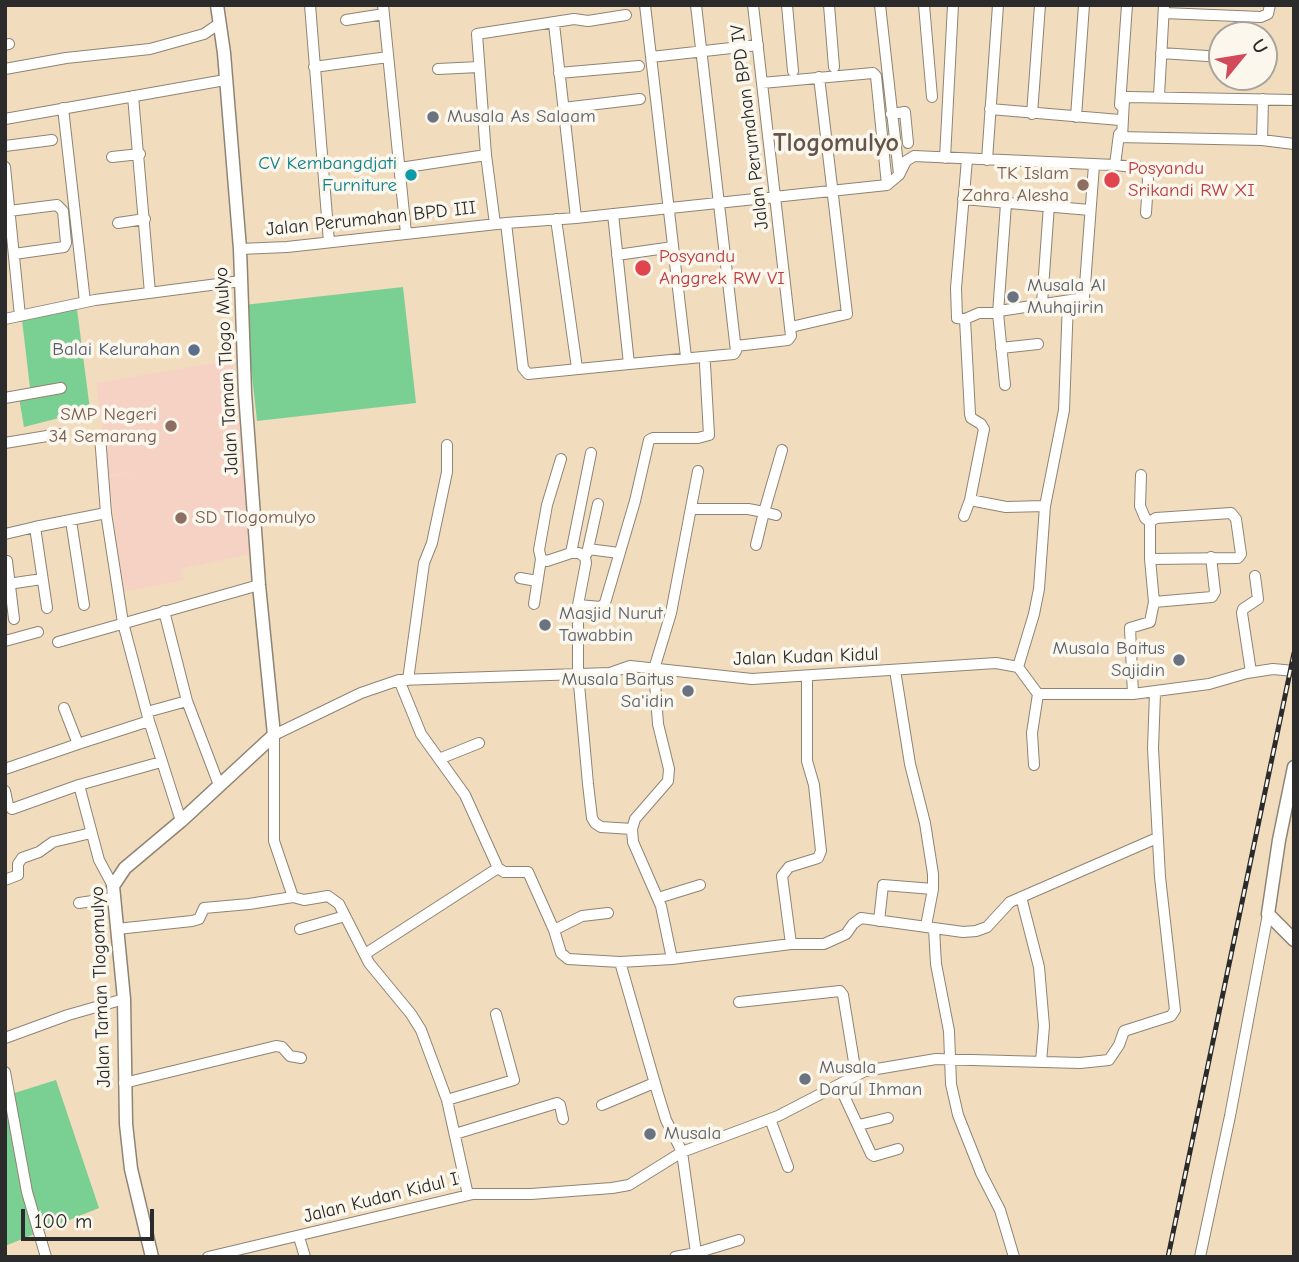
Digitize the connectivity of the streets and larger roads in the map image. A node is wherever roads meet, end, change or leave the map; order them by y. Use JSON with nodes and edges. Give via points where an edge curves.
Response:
{"nodes":[{"id":1,"x":216,"y":5,"type":"edge"},
{"id":2,"x":310,"y":5,"type":"edge"},
{"id":3,"x":645,"y":5,"type":"edge"},
{"id":4,"x":696,"y":5,"type":"edge"},
{"id":5,"x":753,"y":5,"type":"edge"},
{"id":6,"x":787,"y":5,"type":"edge"},
{"id":7,"x":828,"y":5,"type":"edge"},
{"id":8,"x":880,"y":5,"type":"edge"},
{"id":9,"x":924,"y":5,"type":"edge"},
{"id":10,"x":953,"y":5,"type":"edge"},
{"id":11,"x":998,"y":5,"type":"edge"},
{"id":12,"x":1040,"y":5,"type":"edge"},
{"id":13,"x":1084,"y":5,"type":"edge"},
{"id":14,"x":1127,"y":5,"type":"edge"},
{"id":15,"x":1270,"y":5,"type":"edge"},
{"id":16,"x":1164,"y":9,"type":"edge"},
{"id":17,"x":383,"y":10,"type":"edge"},
{"id":18,"x":626,"y":15,"type":"dead end"},
{"id":19,"x":346,"y":20,"type":"dead end"},
{"id":20,"x":220,"y":23,"type":"junction"},
{"id":21,"x":554,"y":24,"type":"junction"},
{"id":22,"x":758,"y":45,"type":"junction"},
{"id":23,"x":701,"y":51,"type":"junction"},
{"id":24,"x":1161,"y":53,"type":"junction"},
{"id":25,"x":1208,"y":56,"type":"edge"},
{"id":26,"x":388,"y":57,"type":"junction"},
{"id":27,"x":651,"y":57,"type":"junction"},
{"id":28,"x":314,"y":66,"type":"junction"},
{"id":29,"x":639,"y":66,"type":"dead end"},
{"id":30,"x":480,"y":67,"type":"junction"},
{"id":31,"x":834,"y":67,"type":"dead end"},
{"id":32,"x":5,"y":69,"type":"edge"},
{"id":33,"x":438,"y":69,"type":"dead end"},
{"id":34,"x":793,"y":71,"type":"dead end"},
{"id":35,"x":559,"y":73,"type":"junction"},
{"id":36,"x":819,"y":77,"type":"junction"},
{"id":37,"x":225,"y":80,"type":"junction"},
{"id":38,"x":762,"y":83,"type":"junction"},
{"id":39,"x":134,"y":96,"type":"junction"},
{"id":40,"x":1159,"y":96,"type":"junction"},
{"id":41,"x":932,"y":97,"type":"dead end"},
{"id":42,"x":640,"y":99,"type":"dead end"},
{"id":43,"x":1263,"y":99,"type":"junction"},
{"id":44,"x":1294,"y":100,"type":"edge"},
{"id":45,"x":63,"y":108,"type":"junction"},
{"id":46,"x":563,"y":108,"type":"junction"},
{"id":47,"x":990,"y":109,"type":"junction"},
{"id":48,"x":891,"y":114,"type":"junction"},
{"id":49,"x":1032,"y":114,"type":"junction"},
{"id":50,"x":1076,"y":117,"type":"junction"},
{"id":51,"x":5,"y":119,"type":"edge"},
{"id":52,"x":1120,"y":120,"type":"junction"},
{"id":53,"x":1121,"y":137,"type":"junction"},
{"id":54,"x":52,"y":140,"type":"dead end"},
{"id":55,"x":1262,"y":140,"type":"junction"},
{"id":56,"x":908,"y":143,"type":"dead end"},
{"id":57,"x":1294,"y":144,"type":"edge"},
{"id":58,"x":5,"y":146,"type":"edge"},
{"id":59,"x":139,"y":154,"type":"junction"},
{"id":60,"x":486,"y":155,"type":"junction"},
{"id":61,"x":112,"y":157,"type":"dead end"},
{"id":62,"x":945,"y":158,"type":"junction"},
{"id":63,"x":967,"y":159,"type":"junction"},
{"id":64,"x":987,"y":160,"type":"junction"},
{"id":65,"x":1094,"y":165,"type":"junction"},
{"id":66,"x":1115,"y":165,"type":"junction"},
{"id":67,"x":5,"y":167,"type":"edge"},
{"id":68,"x":400,"y":168,"type":"junction"},
{"id":69,"x":899,"y":175,"type":"junction"},
{"id":70,"x":887,"y":185,"type":"junction"},
{"id":71,"x":832,"y":191,"type":"junction"},
{"id":72,"x":775,"y":196,"type":"junction"},
{"id":73,"x":963,"y":200,"type":"junction"},
{"id":74,"x":719,"y":202,"type":"junction"},
{"id":75,"x":1006,"y":204,"type":"junction"},
{"id":76,"x":1049,"y":205,"type":"junction"},
{"id":77,"x":669,"y":208,"type":"junction"},
{"id":78,"x":1090,"y":210,"type":"junction"},
{"id":79,"x":9,"y":211,"type":"junction"},
{"id":80,"x":1146,"y":213,"type":"dead end"},
{"id":81,"x":613,"y":214,"type":"junction"},
{"id":82,"x":576,"y":218,"type":"junction"},
{"id":83,"x":145,"y":219,"type":"junction"},
{"id":84,"x":556,"y":219,"type":"junction"},
{"id":85,"x":118,"y":223,"type":"dead end"},
{"id":86,"x":500,"y":223,"type":"junction"},
{"id":87,"x":407,"y":233,"type":"junction"},
{"id":88,"x":329,"y":242,"type":"junction"},
{"id":89,"x":674,"y":247,"type":"junction"},
{"id":90,"x":240,"y":249,"type":"junction"},
{"id":91,"x":14,"y":254,"type":"junction"},
{"id":92,"x":617,"y":255,"type":"junction"},
{"id":93,"x":241,"y":281,"type":"junction"},
{"id":94,"x":150,"y":293,"type":"junction"},
{"id":95,"x":1068,"y":301,"type":"junction"},
{"id":96,"x":85,"y":302,"type":"junction"},
{"id":97,"x":1042,"y":303,"type":"junction"},
{"id":98,"x":999,"y":312,"type":"junction"},
{"id":99,"x":20,"y":316,"type":"junction"},
{"id":100,"x":5,"y":319,"type":"edge"},
{"id":101,"x":961,"y":319,"type":"junction"},
{"id":102,"x":791,"y":327,"type":"junction"},
{"id":103,"x":1038,"y":344,"type":"dead end"},
{"id":104,"x":736,"y":346,"type":"junction"},
{"id":105,"x":1001,"y":348,"type":"junction"},
{"id":106,"x":686,"y":357,"type":"junction"},
{"id":107,"x":626,"y":364,"type":"junction"},
{"id":108,"x":705,"y":364,"type":"dead end"},
{"id":109,"x":577,"y":368,"type":"junction"},
{"id":110,"x":1005,"y":385,"type":"dead end"},
{"id":111,"x":61,"y":388,"type":"dead end"},
{"id":112,"x":5,"y":398,"type":"edge"},
{"id":113,"x":59,"y":434,"type":"dead end"},
{"id":114,"x":100,"y":436,"type":"dead end"},
{"id":115,"x":5,"y":443,"type":"edge"},
{"id":116,"x":447,"y":445,"type":"dead end"},
{"id":117,"x":782,"y":450,"type":"dead end"},
{"id":118,"x":591,"y":453,"type":"dead end"},
{"id":119,"x":561,"y":458,"type":"dead end"},
{"id":120,"x":698,"y":471,"type":"dead end"},
{"id":121,"x":1141,"y":475,"type":"dead end"},
{"id":122,"x":970,"y":500,"type":"junction"},
{"id":123,"x":598,"y":504,"type":"dead end"},
{"id":124,"x":1045,"y":506,"type":"junction"},
{"id":125,"x":693,"y":509,"type":"junction"},
{"id":126,"x":764,"y":512,"type":"junction"},
{"id":127,"x":106,"y":513,"type":"junction"},
{"id":128,"x":776,"y":515,"type":"dead end"},
{"id":129,"x":964,"y":516,"type":"dead end"},
{"id":130,"x":71,"y":521,"type":"junction"},
{"id":131,"x":1150,"y":522,"type":"junction"},
{"id":132,"x":35,"y":527,"type":"junction"},
{"id":133,"x":5,"y":534,"type":"edge"},
{"id":134,"x":756,"y":545,"type":"dead end"},
{"id":135,"x":571,"y":553,"type":"junction"},
{"id":136,"x":587,"y":553,"type":"junction"},
{"id":137,"x":619,"y":553,"type":"junction"},
{"id":138,"x":1211,"y":557,"type":"junction"},
{"id":139,"x":541,"y":559,"type":"junction"},
{"id":140,"x":1150,"y":559,"type":"junction"},
{"id":141,"x":7,"y":561,"type":"dead end"},
{"id":142,"x":1255,"y":576,"type":"dead end"},
{"id":143,"x":520,"y":578,"type":"dead end"},
{"id":144,"x":43,"y":579,"type":"junction"},
{"id":145,"x":537,"y":581,"type":"junction"},
{"id":146,"x":8,"y":584,"type":"junction"},
{"id":147,"x":259,"y":585,"type":"junction"},
{"id":148,"x":1154,"y":602,"type":"junction"},
{"id":149,"x":83,"y":604,"type":"dead end"},
{"id":150,"x":534,"y":604,"type":"dead end"},
{"id":151,"x":578,"y":605,"type":"junction"},
{"id":152,"x":9,"y":606,"type":"edge"},
{"id":153,"x":47,"y":608,"type":"dead end"},
{"id":154,"x":164,"y":611,"type":"junction"},
{"id":155,"x":14,"y":620,"type":"dead end"},
{"id":156,"x":123,"y":623,"type":"junction"},
{"id":157,"x":38,"y":632,"type":"dead end"},
{"id":158,"x":5,"y":641,"type":"edge"},
{"id":159,"x":58,"y":642,"type":"dead end"},
{"id":160,"x":1018,"y":667,"type":"junction"},
{"id":161,"x":654,"y":669,"type":"junction"},
{"id":162,"x":895,"y":670,"type":"junction"},
{"id":163,"x":1294,"y":671,"type":"edge"},
{"id":164,"x":1251,"y":672,"type":"junction"},
{"id":165,"x":578,"y":673,"type":"junction"},
{"id":166,"x":807,"y":676,"type":"junction"},
{"id":167,"x":404,"y":680,"type":"junction"},
{"id":168,"x":1155,"y":693,"type":"junction"},
{"id":169,"x":1038,"y":694,"type":"junction"},
{"id":170,"x":1133,"y":694,"type":"junction"},
{"id":171,"x":187,"y":701,"type":"junction"},
{"id":172,"x":64,"y":708,"type":"dead end"},
{"id":173,"x":148,"y":716,"type":"junction"},
{"id":174,"x":274,"y":735,"type":"junction"},
{"id":175,"x":478,"y":743,"type":"dead end"},
{"id":176,"x":78,"y":744,"type":"junction"},
{"id":177,"x":439,"y":760,"type":"junction"},
{"id":178,"x":161,"y":762,"type":"junction"},
{"id":179,"x":1034,"y":765,"type":"dead end"},
{"id":180,"x":1294,"y":767,"type":"edge"},
{"id":181,"x":5,"y":769,"type":"edge"},
{"id":182,"x":79,"y":785,"type":"junction"},
{"id":183,"x":219,"y":785,"type":"junction"},
{"id":184,"x":5,"y":791,"type":"edge"},
{"id":185,"x":181,"y":821,"type":"junction"},
{"id":186,"x":632,"y":829,"type":"junction"},
{"id":187,"x":91,"y":833,"type":"junction"},
{"id":188,"x":1157,"y":838,"type":"junction"},
{"id":189,"x":498,"y":868,"type":"junction"},
{"id":190,"x":5,"y":880,"type":"edge"},
{"id":191,"x":699,"y":885,"type":"dead end"},
{"id":192,"x":933,"y":889,"type":"junction"},
{"id":193,"x":113,"y":892,"type":"junction"},
{"id":194,"x":293,"y":897,"type":"junction"},
{"id":195,"x":1021,"y":897,"type":"junction"},
{"id":196,"x":658,"y":898,"type":"junction"},
{"id":197,"x":79,"y":903,"type":"dead end"},
{"id":198,"x":608,"y":913,"type":"dead end"},
{"id":199,"x":1268,"y":914,"type":"junction"},
{"id":200,"x":345,"y":916,"type":"junction"},
{"id":201,"x":879,"y":921,"type":"junction"},
{"id":202,"x":930,"y":927,"type":"junction"},
{"id":203,"x":117,"y":929,"type":"junction"},
{"id":204,"x":300,"y":929,"type":"dead end"},
{"id":205,"x":554,"y":930,"type":"junction"},
{"id":206,"x":1294,"y":940,"type":"edge"},
{"id":207,"x":790,"y":944,"type":"junction"},
{"id":208,"x":365,"y":954,"type":"junction"},
{"id":209,"x":672,"y":959,"type":"junction"},
{"id":210,"x":620,"y":962,"type":"junction"},
{"id":211,"x":124,"y":999,"type":"junction"},
{"id":212,"x":739,"y":1002,"type":"dead end"},
{"id":213,"x":496,"y":1014,"type":"dead end"},
{"id":214,"x":5,"y":1038,"type":"edge"},
{"id":215,"x":301,"y":1058,"type":"dead end"},
{"id":216,"x":951,"y":1060,"type":"junction"},
{"id":217,"x":1041,"y":1062,"type":"junction"},
{"id":218,"x":5,"y":1072,"type":"edge"},
{"id":219,"x":856,"y":1074,"type":"junction"},
{"id":220,"x":124,"y":1083,"type":"junction"},
{"id":221,"x":654,"y":1083,"type":"junction"},
{"id":222,"x":839,"y":1085,"type":"junction"},
{"id":223,"x":447,"y":1100,"type":"junction"},
{"id":224,"x":602,"y":1105,"type":"dead end"},
{"id":225,"x":888,"y":1118,"type":"dead end"},
{"id":226,"x":562,"y":1119,"type":"dead end"},
{"id":227,"x":770,"y":1119,"type":"junction"},
{"id":228,"x":859,"y":1125,"type":"junction"},
{"id":229,"x":455,"y":1134,"type":"junction"},
{"id":230,"x":898,"y":1149,"type":"dead end"},
{"id":231,"x":682,"y":1152,"type":"junction"},
{"id":232,"x":788,"y":1167,"type":"dead end"},
{"id":233,"x":468,"y":1195,"type":"junction"},
{"id":234,"x":299,"y":1237,"type":"junction"},
{"id":235,"x":739,"y":1240,"type":"dead end"},
{"id":236,"x":697,"y":1255,"type":"edge"},
{"id":237,"x":46,"y":1257,"type":"edge"},
{"id":238,"x":152,"y":1257,"type":"edge"},
{"id":239,"x":208,"y":1257,"type":"edge"},
{"id":240,"x":305,"y":1257,"type":"edge"},
{"id":241,"x":675,"y":1257,"type":"edge"},
{"id":242,"x":1014,"y":1257,"type":"edge"},
{"id":243,"x":1200,"y":1257,"type":"edge"}],
"edges":[{"from":1,"to":20,"type":"street","name":"Jalan Taman Tlogo Mulyo"},
{"from":2,"to":28,"type":"street"},
{"from":3,"to":27,"type":"street"},
{"from":4,"to":23,"type":"street"},
{"from":5,"to":22,"type":"street","name":"Jalan Perumahan BPD IV"},
{"from":6,"to":34,"type":"street"},
{"from":7,"to":31,"type":"street"},
{"from":8,"to":48,"type":"street"},
{"from":9,"to":41,"type":"street"},
{"from":10,"to":62,"type":"street"},
{"from":11,"to":47,"type":"street"},
{"from":12,"to":49,"type":"street"},
{"from":13,"to":50,"type":"street"},
{"from":14,"to":52,"type":"street"},
{"from":15,"to":16,"type":"street","via":[[1268,14],[1261,17]]},
{"from":16,"to":24,"type":"street"},
{"from":17,"to":19,"type":"street"},
{"from":17,"to":26,"type":"street"},
{"from":18,"to":21,"type":"street"},
{"from":20,"to":32,"type":"street","via":[[204,34],[150,49]]},
{"from":20,"to":37,"type":"street","name":"Jalan Taman Tlogo Mulyo"},
{"from":21,"to":30,"type":"street","via":[[477,34]]},
{"from":21,"to":35,"type":"street"},
{"from":22,"to":23,"type":"street"},
{"from":22,"to":38,"type":"street","name":"Jalan Perumahan BPD IV"},
{"from":23,"to":27,"type":"street"},
{"from":23,"to":74,"type":"street"},
{"from":24,"to":25,"type":"street"},
{"from":24,"to":40,"type":"street"},
{"from":26,"to":28,"type":"street"},
{"from":26,"to":68,"type":"street"},
{"from":27,"to":77,"type":"street"},
{"from":28,"to":88,"type":"street"},
{"from":29,"to":35,"type":"street"},
{"from":30,"to":33,"type":"street"},
{"from":30,"to":60,"type":"street"},
{"from":35,"to":46,"type":"street"},
{"from":36,"to":38,"type":"street"},
{"from":36,"to":70,"type":"street","via":[[870,72],[876,76]]},
{"from":36,"to":71,"type":"street"},
{"from":37,"to":39,"type":"street"},
{"from":37,"to":90,"type":"street","name":"Jalan Taman Tlogo Mulyo"},
{"from":38,"to":72,"type":"street","name":"Jalan Perumahan BPD IV"},
{"from":39,"to":45,"type":"street"},
{"from":39,"to":59,"type":"street"},
{"from":40,"to":43,"type":"street"},
{"from":40,"to":53,"type":"street","via":[[1124,100]]},
{"from":42,"to":46,"type":"street"},
{"from":43,"to":44,"type":"street"},
{"from":43,"to":55,"type":"street"},
{"from":45,"to":51,"type":"street"},
{"from":45,"to":96,"type":"street"},
{"from":46,"to":82,"type":"street"},
{"from":47,"to":49,"type":"street"},
{"from":47,"to":64,"type":"street"},
{"from":48,"to":56,"type":"street","via":[[905,112]]},
{"from":48,"to":69,"type":"street"},
{"from":49,"to":50,"type":"street"},
{"from":50,"to":52,"type":"street"},
{"from":52,"to":53,"type":"street"},
{"from":53,"to":55,"type":"street"},
{"from":53,"to":66,"type":"street"},
{"from":54,"to":58,"type":"street"},
{"from":55,"to":57,"type":"street"},
{"from":59,"to":61,"type":"street"},
{"from":59,"to":83,"type":"street"},
{"from":60,"to":68,"type":"street"},
{"from":60,"to":86,"type":"street"},
{"from":62,"to":63,"type":"street"},
{"from":62,"to":69,"type":"street","via":[[910,158]]},
{"from":63,"to":64,"type":"street"},
{"from":63,"to":73,"type":"street"},
{"from":64,"to":65,"type":"street"},
{"from":65,"to":66,"type":"street"},
{"from":65,"to":78,"type":"street"},
{"from":66,"to":80,"type":"street","via":[[1147,171]]},
{"from":67,"to":79,"type":"street"},
{"from":68,"to":87,"type":"street"},
{"from":69,"to":70,"type":"street"},
{"from":70,"to":71,"type":"street","name":"Jalan Perumahan BPD III"},
{"from":71,"to":72,"type":"street","name":"Jalan Perumahan BPD III"},
{"from":71,"to":102,"type":"street","via":[[847,314]]},
{"from":72,"to":74,"type":"street","name":"Jalan Perumahan BPD III"},
{"from":72,"to":102,"type":"street","name":"Jalan Perumahan BPD IV"},
{"from":73,"to":75,"type":"street"},
{"from":73,"to":101,"type":"street","via":[[955,307]]},
{"from":74,"to":77,"type":"street","name":"Jalan Perumahan BPD III"},
{"from":74,"to":104,"type":"street"},
{"from":75,"to":76,"type":"street"},
{"from":75,"to":98,"type":"street"},
{"from":76,"to":78,"type":"street"},
{"from":76,"to":97,"type":"street"},
{"from":77,"to":81,"type":"street","name":"Jalan Perumahan BPD III"},
{"from":77,"to":89,"type":"street"},
{"from":78,"to":95,"type":"street","via":[[1084,298]]},
{"from":79,"to":91,"type":"street"},
{"from":79,"to":91,"type":"street","via":[[57,205],[63,211],[64,247]]},
{"from":81,"to":82,"type":"street","name":"Jalan Perumahan BPD III"},
{"from":81,"to":92,"type":"street"},
{"from":82,"to":84,"type":"street","name":"Jalan Perumahan BPD III"},
{"from":83,"to":85,"type":"street"},
{"from":83,"to":94,"type":"street"},
{"from":84,"to":86,"type":"street","name":"Jalan Perumahan BPD III"},
{"from":84,"to":109,"type":"street"},
{"from":86,"to":87,"type":"street","name":"Jalan Perumahan BPD III"},
{"from":86,"to":109,"type":"street","name":"Jalan Perumahan BPD III","via":[[523,368],[528,374]]},
{"from":87,"to":88,"type":"street","name":"Jalan Perumahan BPD III"},
{"from":88,"to":90,"type":"street","name":"Jalan Perumahan BPD III"},
{"from":89,"to":92,"type":"street"},
{"from":89,"to":106,"type":"street"},
{"from":90,"to":93,"type":"street","name":"Jalan Taman Tlogo Mulyo"},
{"from":91,"to":99,"type":"street"},
{"from":92,"to":107,"type":"street"},
{"from":93,"to":94,"type":"street"},
{"from":93,"to":147,"type":"street","name":"Jalan Taman Tlogo Mulyo"},
{"from":94,"to":96,"type":"street"},
{"from":95,"to":97,"type":"street"},
{"from":95,"to":124,"type":"street","via":[[1064,410]]},
{"from":96,"to":99,"type":"street"},
{"from":97,"to":98,"type":"street"},
{"from":98,"to":101,"type":"street"},
{"from":98,"to":105,"type":"street"},
{"from":99,"to":100,"type":"street"},
{"from":101,"to":122,"type":"street","via":[[970,414],[984,429]]},
{"from":102,"to":104,"type":"street","via":[[788,340]]},
{"from":103,"to":105,"type":"street"},
{"from":104,"to":106,"type":"street","via":[[734,354]]},
{"from":105,"to":110,"type":"street"},
{"from":106,"to":107,"type":"street"},
{"from":107,"to":109,"type":"street"},
{"from":108,"to":137,"type":"street","via":[[709,435],[649,440]]},
{"from":111,"to":112,"type":"street"},
{"from":113,"to":115,"type":"street"},
{"from":114,"to":127,"type":"street"},
{"from":116,"to":167,"type":"street","via":[[447,472],[424,563]]},
{"from":117,"to":126,"type":"street"},
{"from":118,"to":135,"type":"street"},
{"from":119,"to":139,"type":"street","via":[[539,537]]},
{"from":120,"to":125,"type":"street"},
{"from":121,"to":131,"type":"street","via":[[1140,506]]},
{"from":122,"to":124,"type":"street","via":[[1006,507]]},
{"from":122,"to":129,"type":"street"},
{"from":123,"to":136,"type":"street"},
{"from":124,"to":160,"type":"street","via":[[1039,589]]},
{"from":125,"to":126,"type":"street"},
{"from":125,"to":161,"type":"street"},
{"from":126,"to":128,"type":"street"},
{"from":126,"to":134,"type":"street"},
{"from":127,"to":130,"type":"street"},
{"from":127,"to":156,"type":"street"},
{"from":130,"to":132,"type":"street"},
{"from":130,"to":149,"type":"street"},
{"from":131,"to":138,"type":"street","via":[[1231,513],[1236,519],[1241,556]]},
{"from":131,"to":140,"type":"street"},
{"from":132,"to":133,"type":"street"},
{"from":132,"to":144,"type":"street"},
{"from":135,"to":136,"type":"street"},
{"from":135,"to":139,"type":"street"},
{"from":136,"to":137,"type":"street"},
{"from":136,"to":151,"type":"street"},
{"from":137,"to":151,"type":"street","via":[[603,606]]},
{"from":138,"to":140,"type":"street"},
{"from":138,"to":148,"type":"street","via":[[1212,597]]},
{"from":139,"to":145,"type":"street"},
{"from":140,"to":148,"type":"street"},
{"from":141,"to":146,"type":"street"},
{"from":142,"to":164,"type":"street","via":[[1258,599],[1242,614]]},
{"from":143,"to":145,"type":"street"},
{"from":144,"to":146,"type":"street"},
{"from":144,"to":153,"type":"street"},
{"from":145,"to":150,"type":"street"},
{"from":146,"to":152,"type":"street"},
{"from":147,"to":154,"type":"street"},
{"from":147,"to":174,"type":"street","name":"Jalan Taman Tlogo Mulyo"},
{"from":148,"to":170,"type":"street","via":[[1150,622],[1130,628]]},
{"from":151,"to":165,"type":"street"},
{"from":152,"to":155,"type":"street"},
{"from":154,"to":156,"type":"street"},
{"from":154,"to":171,"type":"street"},
{"from":156,"to":159,"type":"street"},
{"from":156,"to":173,"type":"street"},
{"from":157,"to":158,"type":"street"},
{"from":160,"to":162,"type":"street","name":"Jalan Kudan Kidul","via":[[984,662]]},
{"from":160,"to":169,"type":"street"},
{"from":161,"to":165,"type":"street","name":"Jalan Kudan Kidul","via":[[630,666],[610,673]]},
{"from":161,"to":166,"type":"street","name":"Jalan Kudan Kidul","via":[[737,679]]},
{"from":161,"to":186,"type":"street","via":[[668,780],[635,818]]},
{"from":162,"to":166,"type":"street","name":"Jalan Kudan Kidul"},
{"from":162,"to":192,"type":"street"},
{"from":163,"to":164,"type":"street"},
{"from":164,"to":168,"type":"street"},
{"from":165,"to":167,"type":"street","name":"Jalan Kudan Kidul"},
{"from":165,"to":186,"type":"street","via":[[592,818],[601,827]]},
{"from":166,"to":207,"type":"street","via":[[807,761],[821,851],[818,858],[789,867],[782,876]]},
{"from":167,"to":174,"type":"street","name":"Jalan Kudan Kidul","via":[[361,693]]},
{"from":167,"to":177,"type":"street","via":[[421,734]]},
{"from":168,"to":170,"type":"street"},
{"from":168,"to":188,"type":"street"},
{"from":169,"to":170,"type":"street"},
{"from":169,"to":179,"type":"street","via":[[1032,733]]},
{"from":171,"to":173,"type":"street"},
{"from":171,"to":183,"type":"street"},
{"from":172,"to":176,"type":"street"},
{"from":173,"to":176,"type":"street"},
{"from":173,"to":178,"type":"street"},
{"from":174,"to":183,"type":"street","name":"Jalan Taman Tlogomulyo"},
{"from":174,"to":194,"type":"street","via":[[274,841]]},
{"from":175,"to":177,"type":"street"},
{"from":176,"to":181,"type":"street"},
{"from":177,"to":189,"type":"street","via":[[465,795]]},
{"from":178,"to":182,"type":"street"},
{"from":178,"to":185,"type":"street"},
{"from":180,"to":199,"type":"street"},
{"from":182,"to":184,"type":"street","via":[[12,809]]},
{"from":182,"to":187,"type":"street"},
{"from":183,"to":185,"type":"street","name":"Jalan Taman Tlogomulyo"},
{"from":185,"to":193,"type":"street","name":"Jalan Taman Tlogomulyo","via":[[125,868]]},
{"from":186,"to":196,"type":"street","via":[[633,842]]},
{"from":187,"to":190,"type":"street","via":[[51,843],[22,858],[18,875]]},
{"from":187,"to":193,"type":"street"},
{"from":188,"to":195,"type":"street"},
{"from":188,"to":217,"type":"street","via":[[1174,1013],[1128,1028],[1109,1060]]},
{"from":189,"to":205,"type":"street","via":[[528,872]]},
{"from":189,"to":208,"type":"street"},
{"from":191,"to":196,"type":"street"},
{"from":192,"to":201,"type":"street","via":[[883,885]]},
{"from":192,"to":202,"type":"street"},
{"from":193,"to":197,"type":"street"},
{"from":193,"to":203,"type":"street","name":"Jalan Taman Tlogomulyo"},
{"from":194,"to":200,"type":"street","via":[[328,896]]},
{"from":194,"to":203,"type":"street","via":[[204,908],[199,919],[192,921]]},
{"from":195,"to":202,"type":"street","via":[[1006,904],[981,930]]},
{"from":195,"to":217,"type":"street","via":[[1040,967]]},
{"from":196,"to":209,"type":"street"},
{"from":198,"to":205,"type":"street","via":[[582,916]]},
{"from":199,"to":206,"type":"street"},
{"from":199,"to":243,"type":"street"},
{"from":200,"to":204,"type":"street"},
{"from":200,"to":208,"type":"street"},
{"from":201,"to":202,"type":"street"},
{"from":201,"to":207,"type":"street","via":[[861,918],[832,942]]},
{"from":202,"to":216,"type":"street"},
{"from":203,"to":211,"type":"street","name":"Jalan Taman Tlogomulyo"},
{"from":205,"to":210,"type":"street","via":[[561,953],[568,959]]},
{"from":207,"to":209,"type":"street"},
{"from":208,"to":223,"type":"street","via":[[421,1030]]},
{"from":209,"to":210,"type":"street"},
{"from":210,"to":221,"type":"street"},
{"from":211,"to":214,"type":"street"},
{"from":211,"to":220,"type":"street","name":"Jalan Taman Tlogomulyo"},
{"from":212,"to":219,"type":"street","via":[[841,991]]},
{"from":213,"to":223,"type":"street","via":[[514,1080]]},
{"from":215,"to":220,"type":"street","via":[[276,1046]]},
{"from":216,"to":217,"type":"street"},
{"from":216,"to":219,"type":"street"},
{"from":216,"to":242,"type":"street","via":[[958,1115],[1000,1210]]},
{"from":218,"to":237,"type":"street","via":[[27,1192]]},
{"from":219,"to":222,"type":"street","name":"Jalan Kudan Kidul I"},
{"from":220,"to":238,"type":"street","name":"Jalan Taman Tlogomulyo","via":[[131,1169]]},
{"from":221,"to":224,"type":"street"},
{"from":221,"to":231,"type":"street"},
{"from":222,"to":227,"type":"street","name":"Jalan Kudan Kidul I"},
{"from":222,"to":228,"type":"street"},
{"from":223,"to":229,"type":"street"},
{"from":225,"to":228,"type":"street"},
{"from":226,"to":229,"type":"street","via":[[556,1103]]},
{"from":227,"to":231,"type":"street","name":"Jalan Kudan Kidul I"},
{"from":227,"to":232,"type":"street"},
{"from":228,"to":230,"type":"street","via":[[874,1156]]},
{"from":229,"to":233,"type":"street"},
{"from":231,"to":233,"type":"street","name":"Jalan Kudan Kidul I","via":[[637,1181],[612,1188]]},
{"from":231,"to":236,"type":"street"},
{"from":233,"to":234,"type":"street","name":"Jalan Kudan Kidul I"},
{"from":234,"to":239,"type":"street","name":"Jalan Kudan Kidul I"},
{"from":234,"to":240,"type":"street"},
{"from":235,"to":236,"type":"street"},
{"from":236,"to":241,"type":"street"}]}
